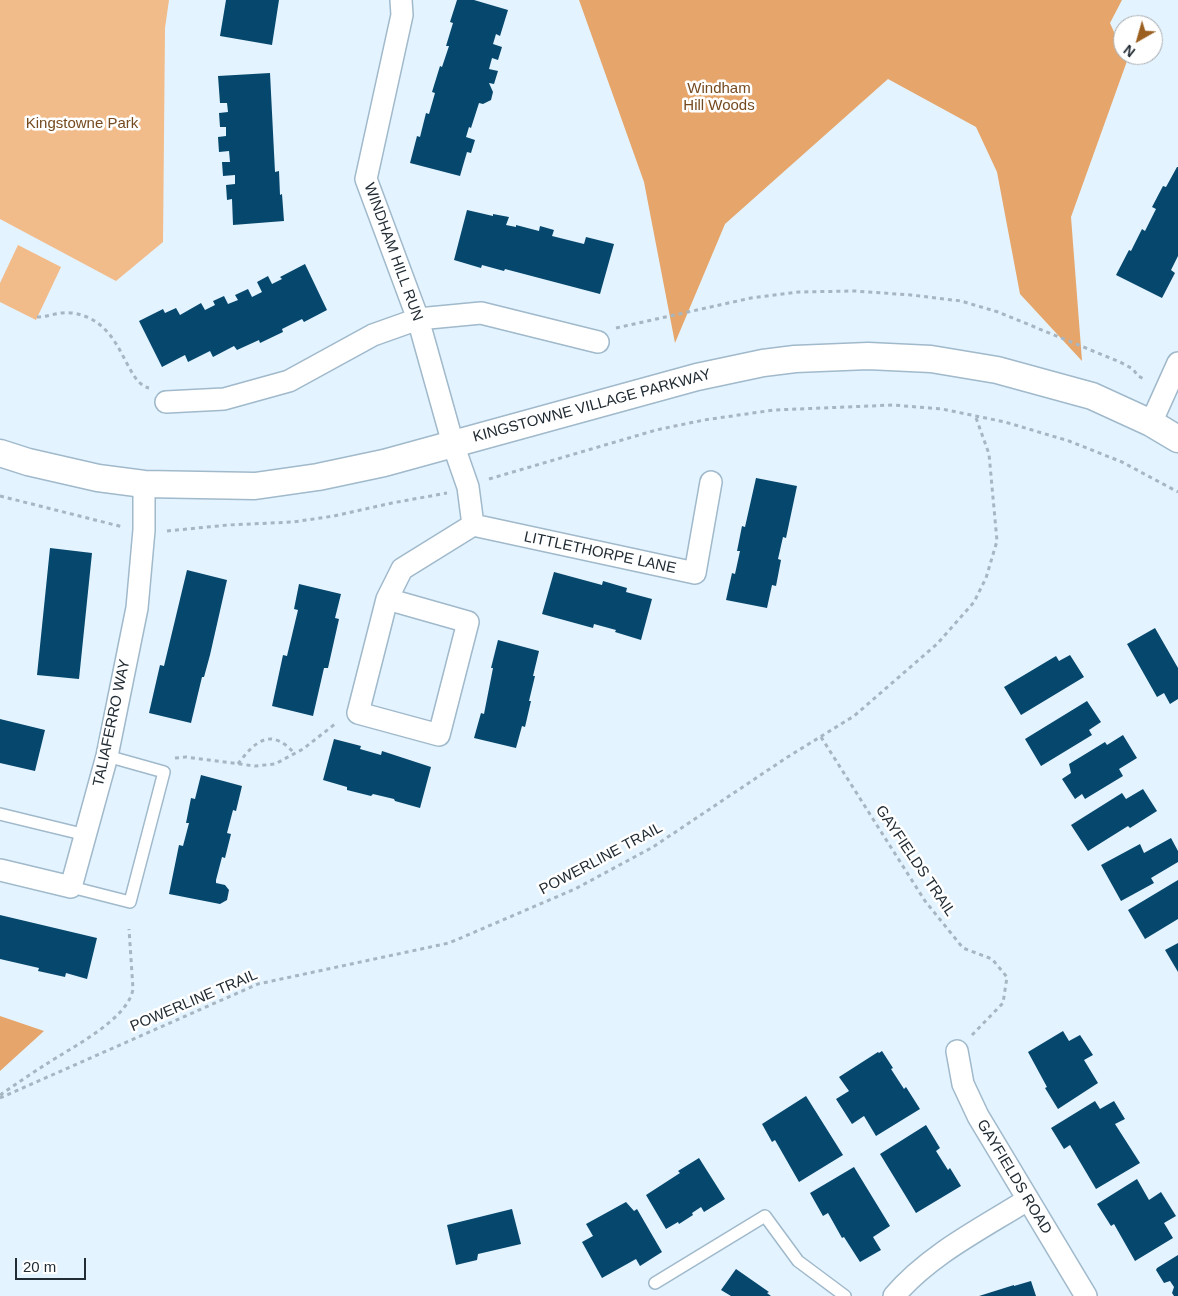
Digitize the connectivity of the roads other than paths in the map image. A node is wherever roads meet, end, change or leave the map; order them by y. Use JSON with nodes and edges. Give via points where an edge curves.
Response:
{"nodes":[{"id":1,"x":401,"y":0,"type":"edge"},
{"id":2,"x":418,"y":319,"type":"junction"},
{"id":3,"x":605,"y":335,"type":"road end"},
{"id":4,"x":1178,"y":363,"type":"edge"},
{"id":5,"x":161,"y":396,"type":"road end"},
{"id":6,"x":1150,"y":423,"type":"junction"},
{"id":7,"x":1178,"y":439,"type":"edge"},
{"id":8,"x":453,"y":444,"type":"junction"},
{"id":9,"x":0,"y":453,"type":"edge"},
{"id":10,"x":711,"y":482,"type":"dead end"},
{"id":11,"x":144,"y":484,"type":"junction"},
{"id":12,"x":473,"y":525,"type":"junction"},
{"id":13,"x":387,"y":599,"type":"junction"},
{"id":14,"x":107,"y":756,"type":"junction"},
{"id":15,"x":0,"y":814,"type":"edge"},
{"id":16,"x":86,"y":835,"type":"junction"},
{"id":17,"x":0,"y":870,"type":"edge"},
{"id":18,"x":71,"y":887,"type":"junction"},
{"id":19,"x":957,"y":1052,"type":"road end"},
{"id":20,"x":1027,"y":1200,"type":"junction"},
{"id":21,"x":655,"y":1283,"type":"dead end"},
{"id":22,"x":845,"y":1296,"type":"edge"},
{"id":23,"x":894,"y":1296,"type":"edge"},
{"id":24,"x":1086,"y":1296,"type":"edge"}],
"edges":[{"from":1,"to":2,"type":"street","name":"WINDHAM HILL RUN","via":[[402,16],[366,179]]},
{"from":2,"to":3,"type":"street","via":[[481,313]]},
{"from":2,"to":5,"type":"street","via":[[373,335],[289,380],[224,399]]},
{"from":2,"to":8,"type":"street","name":"WINDHAM HILL RUN"},
{"from":4,"to":6,"type":"street"},
{"from":6,"to":7,"type":"street","name":"KINGSTOWNE VILLAGE PARKWAY"},
{"from":6,"to":8,"type":"street","name":"KINGSTOWNE VILLAGE PARKWAY","via":[[1092,396],[997,370],[931,360],[868,356],[763,363],[697,377]]},
{"from":8,"to":11,"type":"street","name":"KINGSTOWNE VILLAGE PARKWAY","via":[[384,463],[255,486]]},
{"from":8,"to":12,"type":"street","via":[[468,487]]},
{"from":9,"to":11,"type":"street","name":"KINGSTOWNE VILLAGE PARKWAY","via":[[98,478]]},
{"from":10,"to":12,"type":"street","name":"LITTLETHORPE LANE","via":[[695,573]]},
{"from":11,"to":14,"type":"street","name":"TALIAFERRO WAY","via":[[144,530],[137,608]]},
{"from":12,"to":13,"type":"street","via":[[402,569]]},
{"from":13,"to":13,"type":"street","via":[[358,713],[439,735],[468,622]]},
{"from":14,"to":16,"type":"street","name":"TALIAFERRO WAY"},
{"from":14,"to":18,"type":"lane","via":[[164,772],[130,902]]},
{"from":15,"to":16,"type":"lane"},
{"from":16,"to":18,"type":"street","name":"TALIAFERRO WAY"},
{"from":17,"to":18,"type":"street"},
{"from":19,"to":20,"type":"street","name":"GAYFIELDS ROAD","via":[[963,1084],[978,1116]]},
{"from":20,"to":23,"type":"street","via":[[938,1255]]},
{"from":20,"to":24,"type":"street","name":"GAYFIELDS ROAD"},
{"from":21,"to":22,"type":"lane","via":[[765,1216],[798,1262]]}]}
